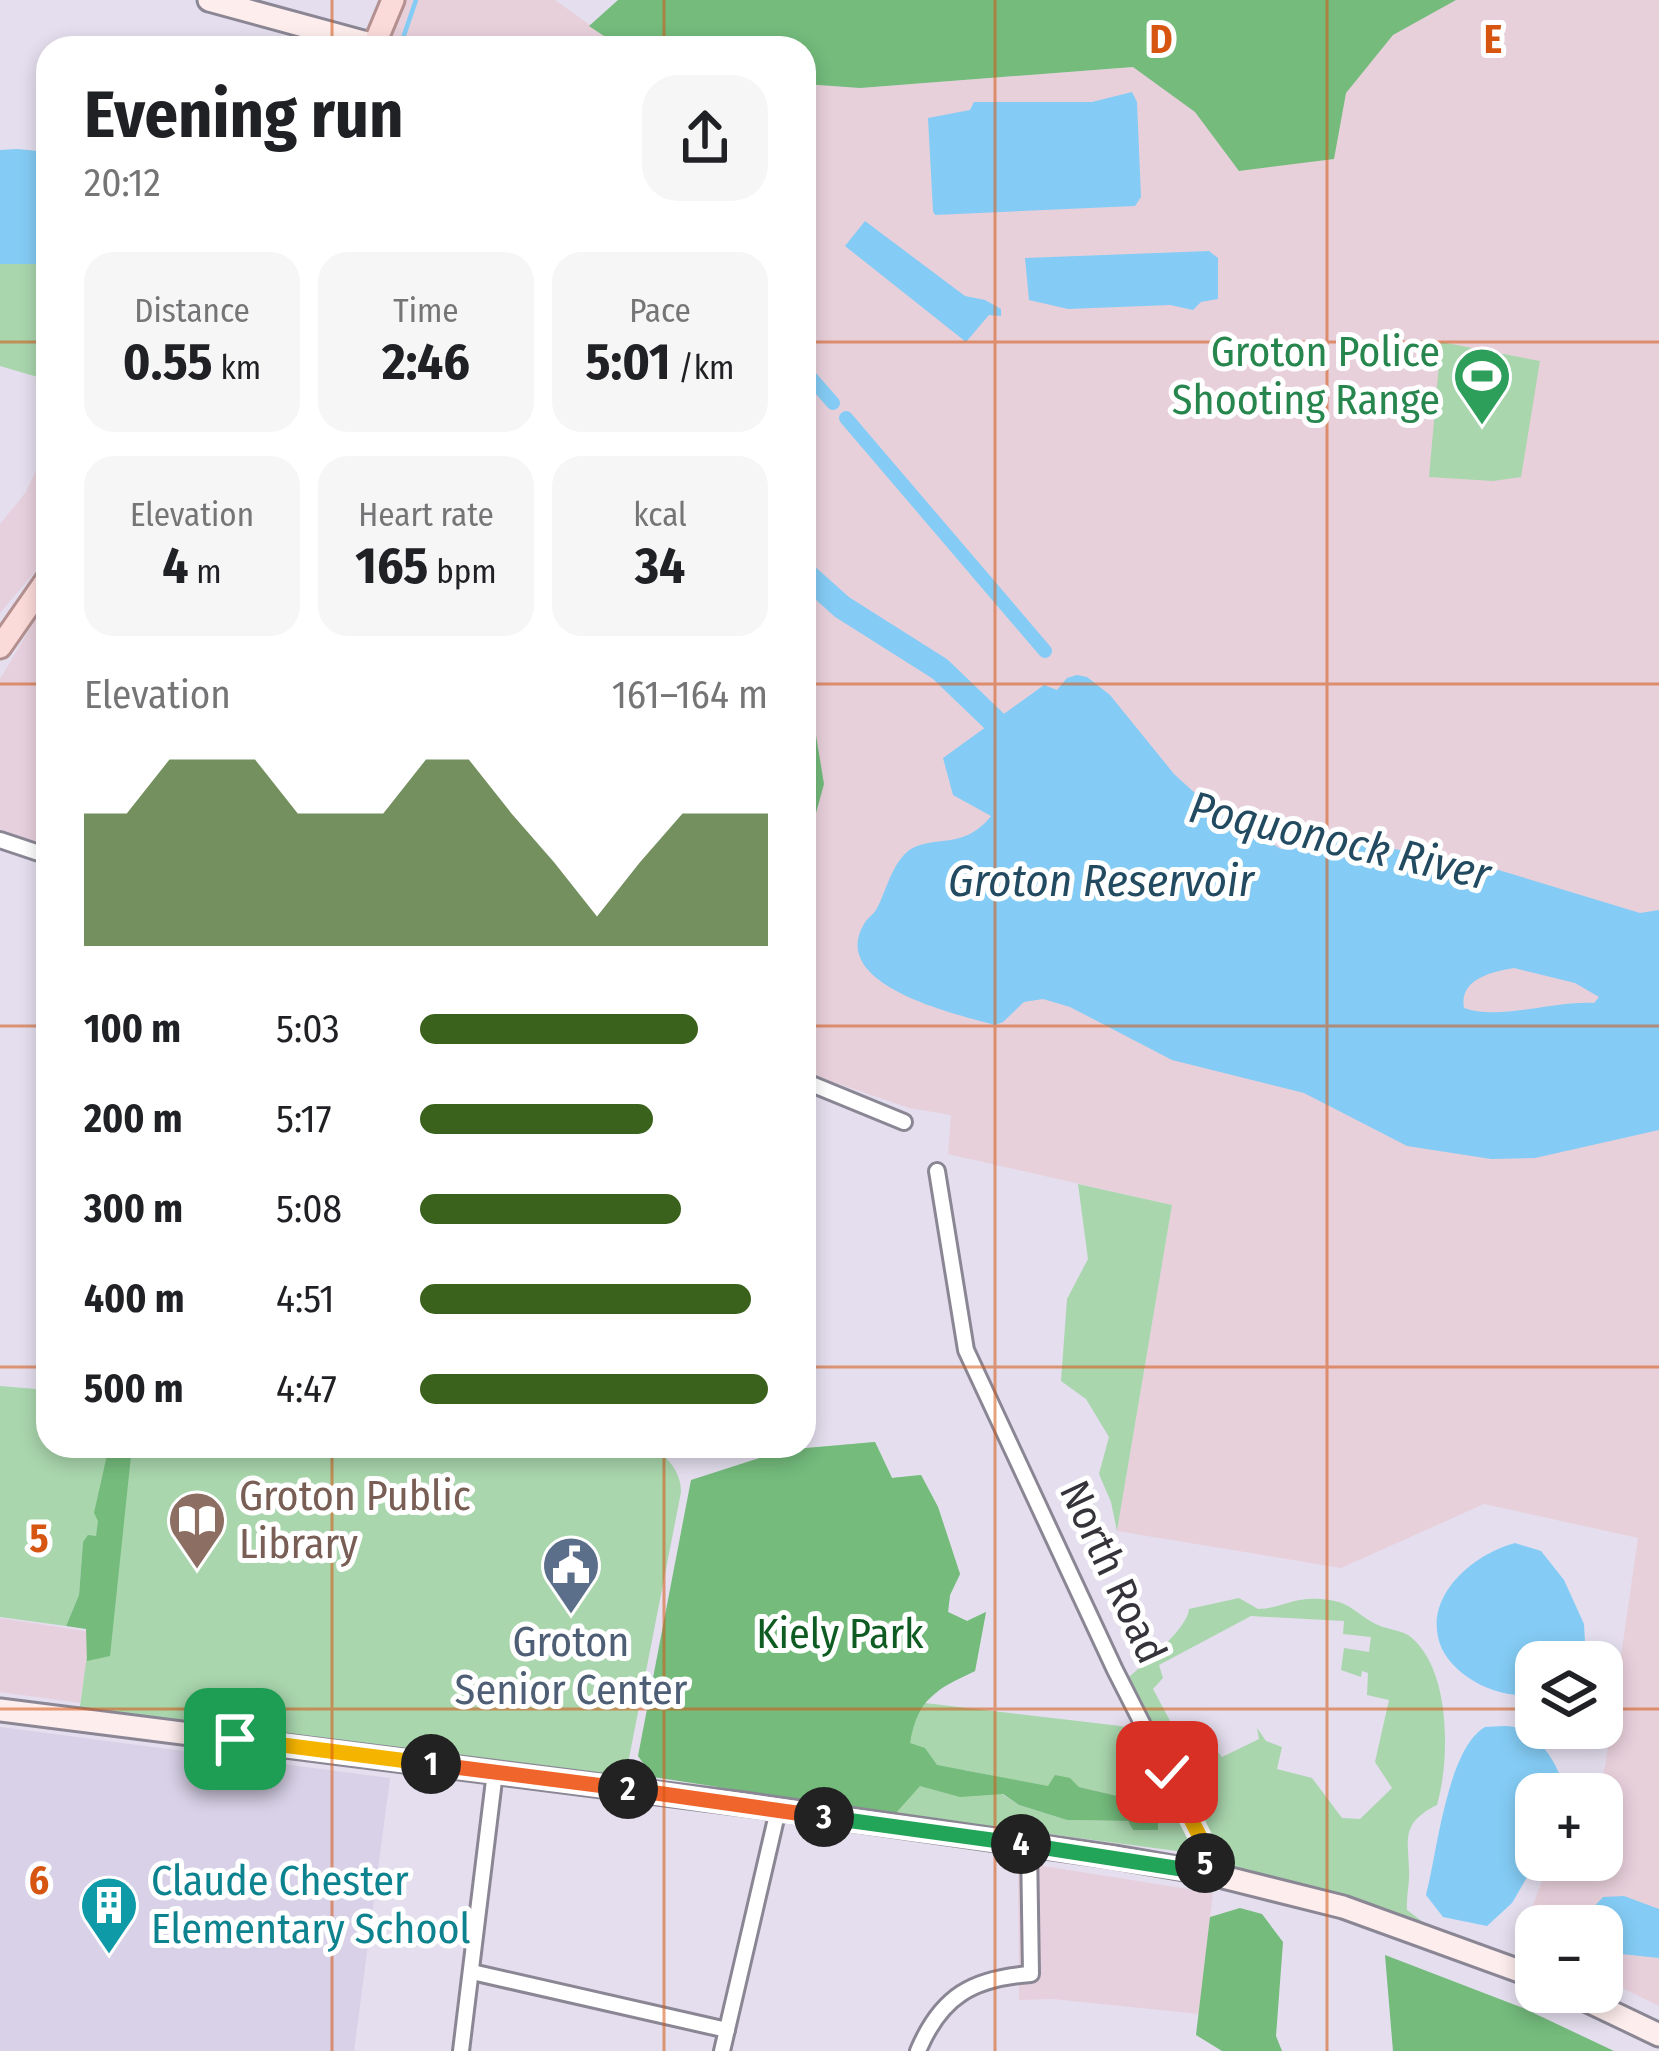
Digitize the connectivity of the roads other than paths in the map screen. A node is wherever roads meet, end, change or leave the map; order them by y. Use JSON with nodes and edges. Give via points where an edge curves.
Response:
{"nodes":[{"id":1,"x":209,"y":0,"type":"edge"},
{"id":2,"x":393,"y":0,"type":"edge"},
{"id":3,"x":337,"y":36,"type":"edge"},
{"id":4,"x":377,"y":36,"type":"edge"},
{"id":5,"x":36,"y":595,"type":"edge"},
{"id":6,"x":0,"y":647,"type":"edge"},
{"id":7,"x":0,"y":840,"type":"edge"},
{"id":8,"x":36,"y":852,"type":"edge"},
{"id":9,"x":816,"y":1086,"type":"edge"},
{"id":10,"x":904,"y":1122,"type":"dead end"},
{"id":11,"x":937,"y":1171,"type":"dead end"},
{"id":12,"x":0,"y":1710,"type":"edge"},
{"id":13,"x":495,"y":1772,"type":"junction"},
{"id":14,"x":778,"y":1810,"type":"junction"},
{"id":15,"x":1030,"y":1845,"type":"junction"},
{"id":16,"x":1207,"y":1873,"type":"junction"},
{"id":17,"x":1515,"y":1970,"type":"edge"},
{"id":18,"x":472,"y":1972,"type":"junction"},
{"id":19,"x":1613,"y":2013,"type":"edge"},
{"id":20,"x":727,"y":2030,"type":"junction"},
{"id":21,"x":1659,"y":2035,"type":"edge"},
{"id":22,"x":461,"y":2051,"type":"edge"},
{"id":23,"x":722,"y":2051,"type":"edge"},
{"id":24,"x":918,"y":2051,"type":"edge"}],
"edges":[{"from":1,"to":3,"type":"main road"},
{"from":2,"to":4,"type":"main road"},
{"from":5,"to":6,"type":"main road"},
{"from":7,"to":8,"type":"street"},
{"from":9,"to":10,"type":"street"},
{"from":11,"to":16,"type":"street","name":"North Road","via":[[966,1350],[1202,1841]]},
{"from":12,"to":13,"type":"main road"},
{"from":13,"to":14,"type":"main road"},
{"from":13,"to":18,"type":"street"},
{"from":14,"to":15,"type":"main road"},
{"from":14,"to":20,"type":"street"},
{"from":15,"to":16,"type":"main road"},
{"from":15,"to":24,"type":"street","via":[[1031,1974],[964,1990]]},
{"from":16,"to":17,"type":"main road","via":[[1394,1924]]},
{"from":18,"to":20,"type":"street"},
{"from":18,"to":22,"type":"street"},
{"from":19,"to":21,"type":"main road"},
{"from":20,"to":23,"type":"street"}]}
